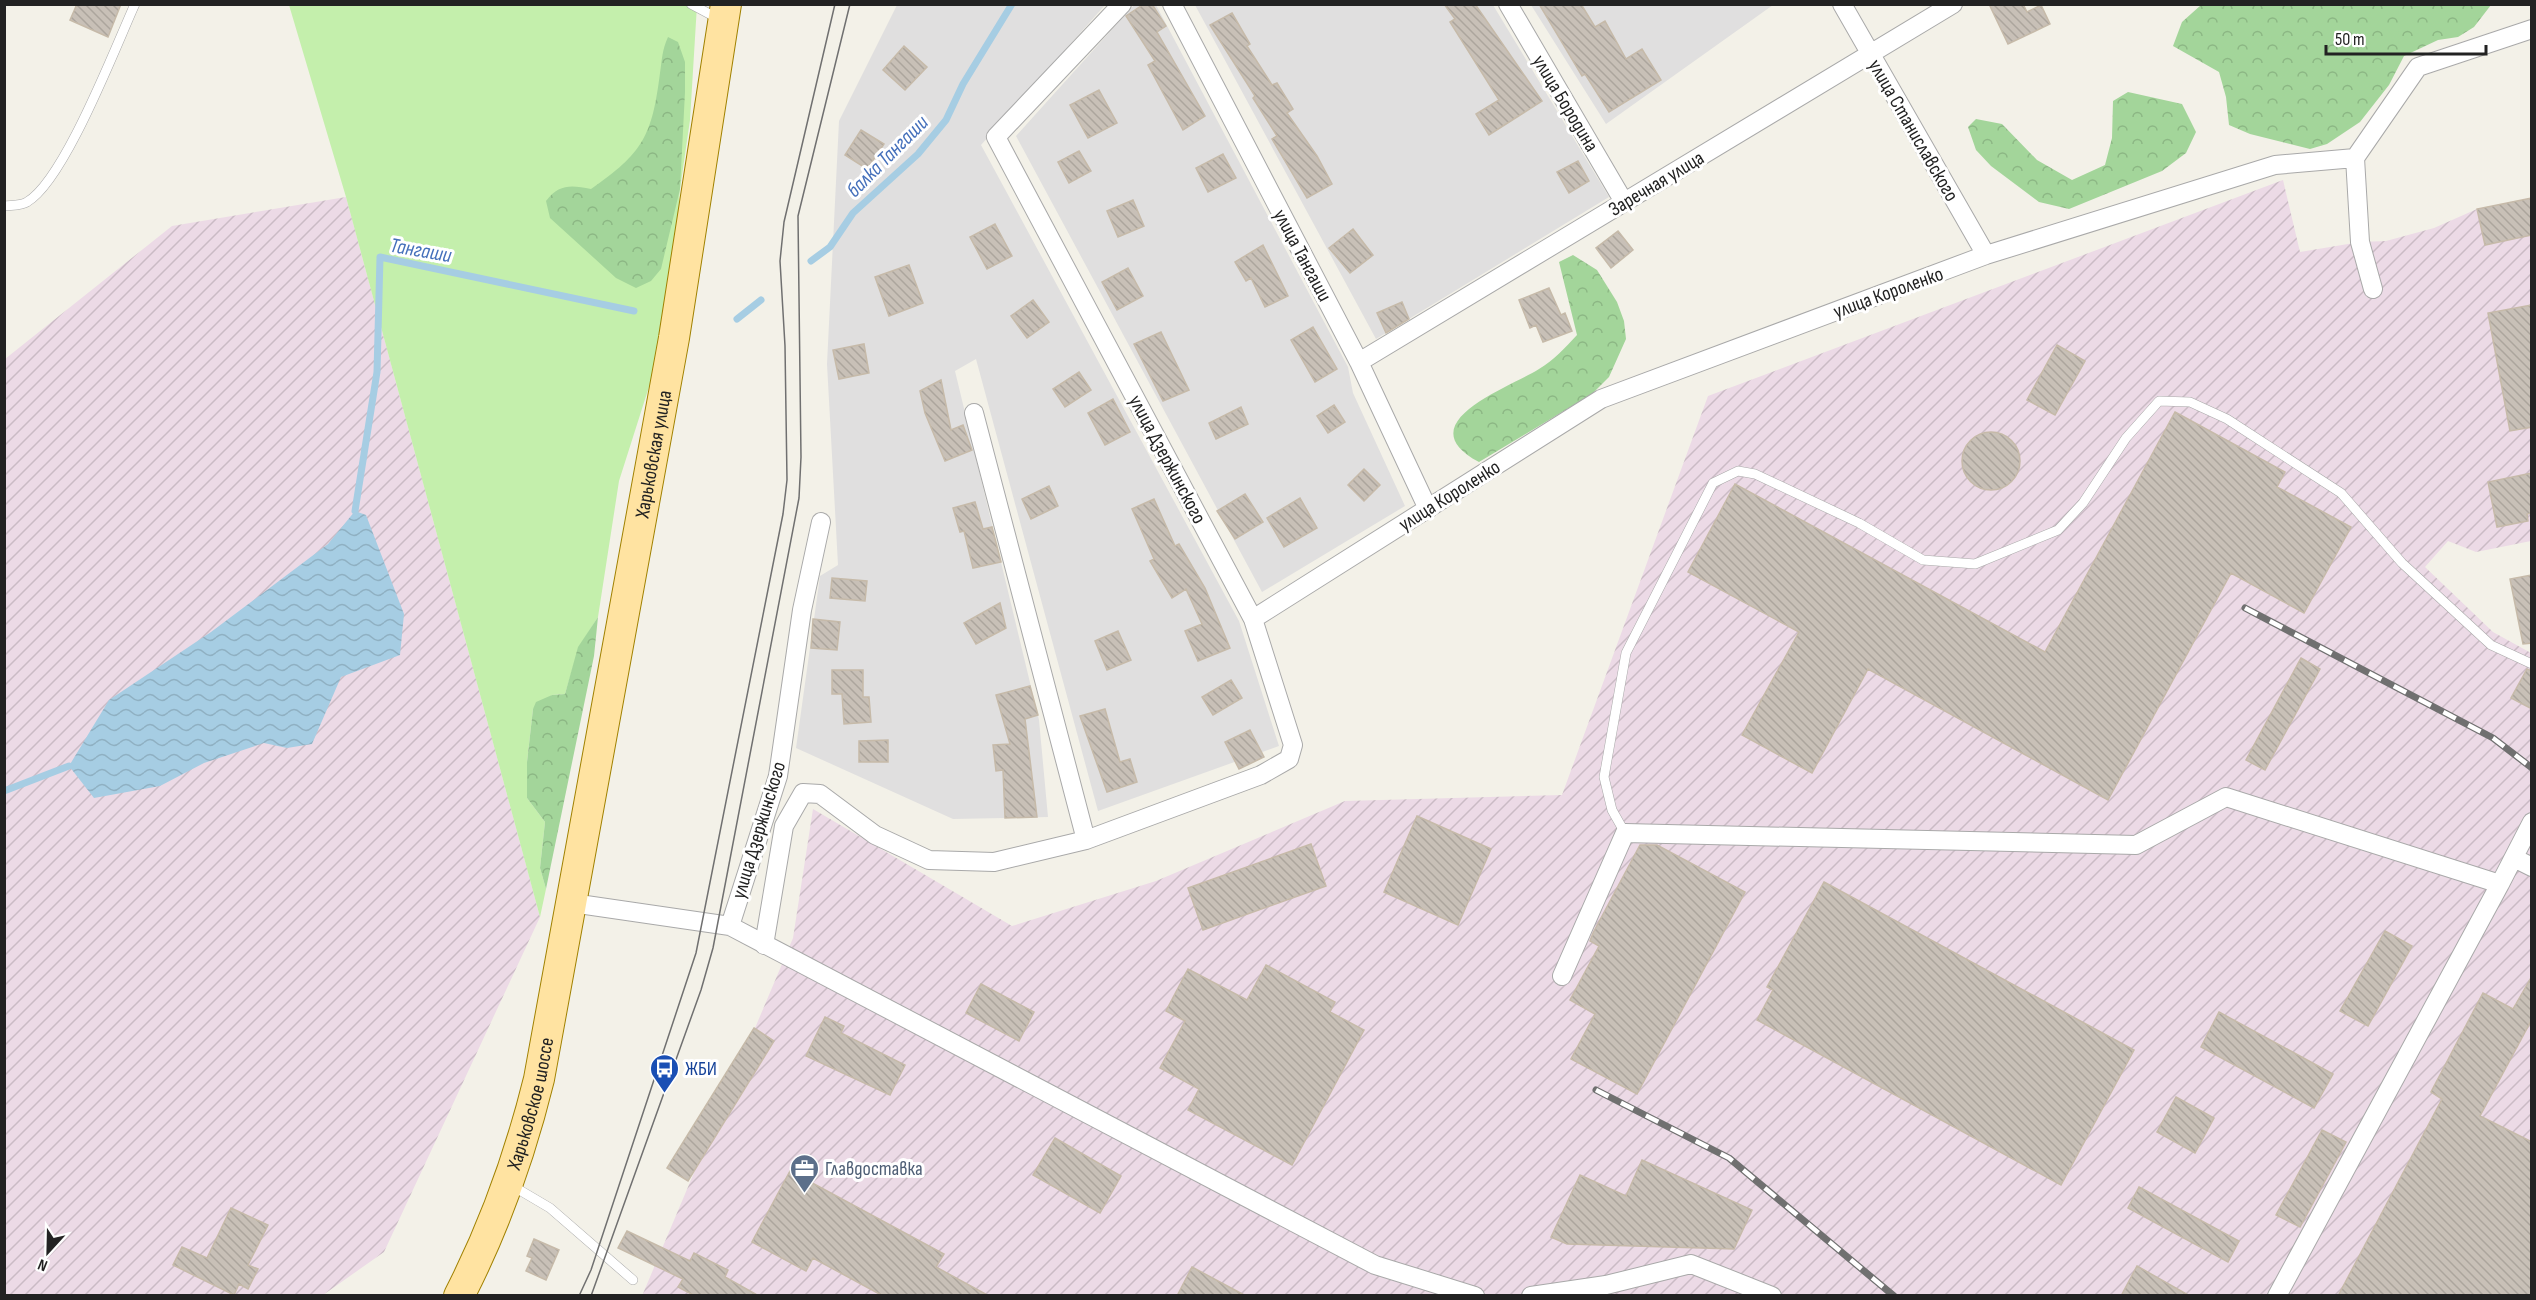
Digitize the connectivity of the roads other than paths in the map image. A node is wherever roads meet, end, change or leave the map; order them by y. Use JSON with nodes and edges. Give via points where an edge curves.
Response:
{"nodes":[{"id":1,"x":135,"y":4,"type":"edge"},
{"id":2,"x":691,"y":4,"type":"edge"},
{"id":3,"x":1122,"y":4,"type":"edge"},
{"id":4,"x":1172,"y":4,"type":"edge"},
{"id":5,"x":1508,"y":4,"type":"edge"},
{"id":6,"x":1842,"y":4,"type":"edge"},
{"id":7,"x":1953,"y":4,"type":"edge"},
{"id":8,"x":725,"y":13,"type":"edge"},
{"id":9,"x":2532,"y":29,"type":"edge"},
{"id":10,"x":1870,"y":53,"type":"junction"},
{"id":11,"x":2355,"y":158,"type":"junction"},
{"id":12,"x":1624,"y":202,"type":"junction"},
{"id":13,"x":4,"y":206,"type":"edge"},
{"id":14,"x":1986,"y":255,"type":"junction"},
{"id":15,"x":2373,"y":289,"type":"dead end"},
{"id":16,"x":1359,"y":362,"type":"junction"},
{"id":17,"x":974,"y":413,"type":"dead end"},
{"id":18,"x":1428,"y":509,"type":"junction"},
{"id":19,"x":821,"y":522,"type":"dead end"},
{"id":20,"x":1254,"y":619,"type":"junction"},
{"id":21,"x":2532,"y":664,"type":"edge"},
{"id":22,"x":2532,"y":822,"type":"edge"},
{"id":23,"x":1625,"y":833,"type":"junction"},
{"id":24,"x":1086,"y":840,"type":"junction"},
{"id":25,"x":2514,"y":858,"type":"junction"},
{"id":26,"x":2532,"y":867,"type":"edge"},
{"id":27,"x":2500,"y":884,"type":"junction"},
{"id":28,"x":572,"y":903,"type":"junction"},
{"id":29,"x":730,"y":926,"type":"junction"},
{"id":30,"x":764,"y":945,"type":"junction"},
{"id":31,"x":1562,"y":976,"type":"dead end"},
{"id":32,"x":506,"y":1182,"type":"junction"},
{"id":33,"x":633,"y":1280,"type":"dead end"},
{"id":34,"x":459,"y":1296,"type":"edge"},
{"id":35,"x":1475,"y":1296,"type":"edge"},
{"id":36,"x":1531,"y":1296,"type":"edge"},
{"id":37,"x":1772,"y":1296,"type":"edge"},
{"id":38,"x":2277,"y":1296,"type":"edge"}],
"edges":[{"from":1,"to":13,"type":"lane","via":[[87,112],[50,182],[26,203]]},
{"from":2,"to":8,"type":"lane"},
{"from":3,"to":20,"type":"street","name":"улица Дзержинского","via":[[996,137]]},
{"from":4,"to":16,"type":"street","name":"улица Тангаши"},
{"from":5,"to":12,"type":"street","name":"улица Бородина"},
{"from":6,"to":10,"type":"street","name":"улица Станиславского"},
{"from":7,"to":10,"type":"street","name":"Заречная улица"},
{"from":8,"to":28,"type":"main road","name":"Харьковская улица","via":[[674,338]]},
{"from":9,"to":11,"type":"street","via":[[2418,67]]},
{"from":10,"to":12,"type":"street","name":"Заречная улица"},
{"from":10,"to":14,"type":"street","name":"улица Станиславского"},
{"from":11,"to":14,"type":"street","name":"улица Короленко","via":[[2275,165]]},
{"from":11,"to":15,"type":"street","via":[[2360,242]]},
{"from":12,"to":16,"type":"street","name":"Заречная улица"},
{"from":14,"to":18,"type":"street","name":"улица Короленко","via":[[1601,399]]},
{"from":16,"to":18,"type":"street","name":"улица Тангаши"},
{"from":17,"to":24,"type":"street"},
{"from":18,"to":20,"type":"street","name":"улица Короленко"},
{"from":19,"to":29,"type":"street","name":"улица Дзержинского","via":[[802,610],[778,776]]},
{"from":20,"to":24,"type":"street","name":"улица Дзержинского","via":[[1293,745],[1289,759],[1260,776]]},
{"from":21,"to":23,"type":"lane","via":[[2491,645],[2402,563],[2341,493],[2227,419],[2190,402],[2159,401],[2126,438],[2083,503],[2058,530],[1975,564],[1923,560],[1848,518],[1755,474],[1738,471],[1713,483],[1626,653],[1604,777],[1612,810]]},
{"from":22,"to":25,"type":"street"},
{"from":23,"to":27,"type":"street","via":[[2136,845],[2226,797]]},
{"from":23,"to":31,"type":"street"},
{"from":24,"to":30,"type":"street","name":"улица Дзержинского","via":[[994,862],[929,860],[875,835],[820,794],[802,794],[784,826]]},
{"from":25,"to":26,"type":"street"},
{"from":25,"to":27,"type":"street"},
{"from":27,"to":38,"type":"street"},
{"from":28,"to":29,"type":"street"},
{"from":28,"to":32,"type":"main road","name":"Харьковское шоссе","via":[[539,1079],[527,1127]]},
{"from":29,"to":30,"type":"street"},
{"from":30,"to":35,"type":"street","via":[[1375,1265]]},
{"from":32,"to":33,"type":"lane","via":[[550,1208]]},
{"from":32,"to":34,"type":"main road","name":"Харьковское шоссе"},
{"from":36,"to":37,"type":"street","via":[[1606,1285],[1691,1264]]}]}
